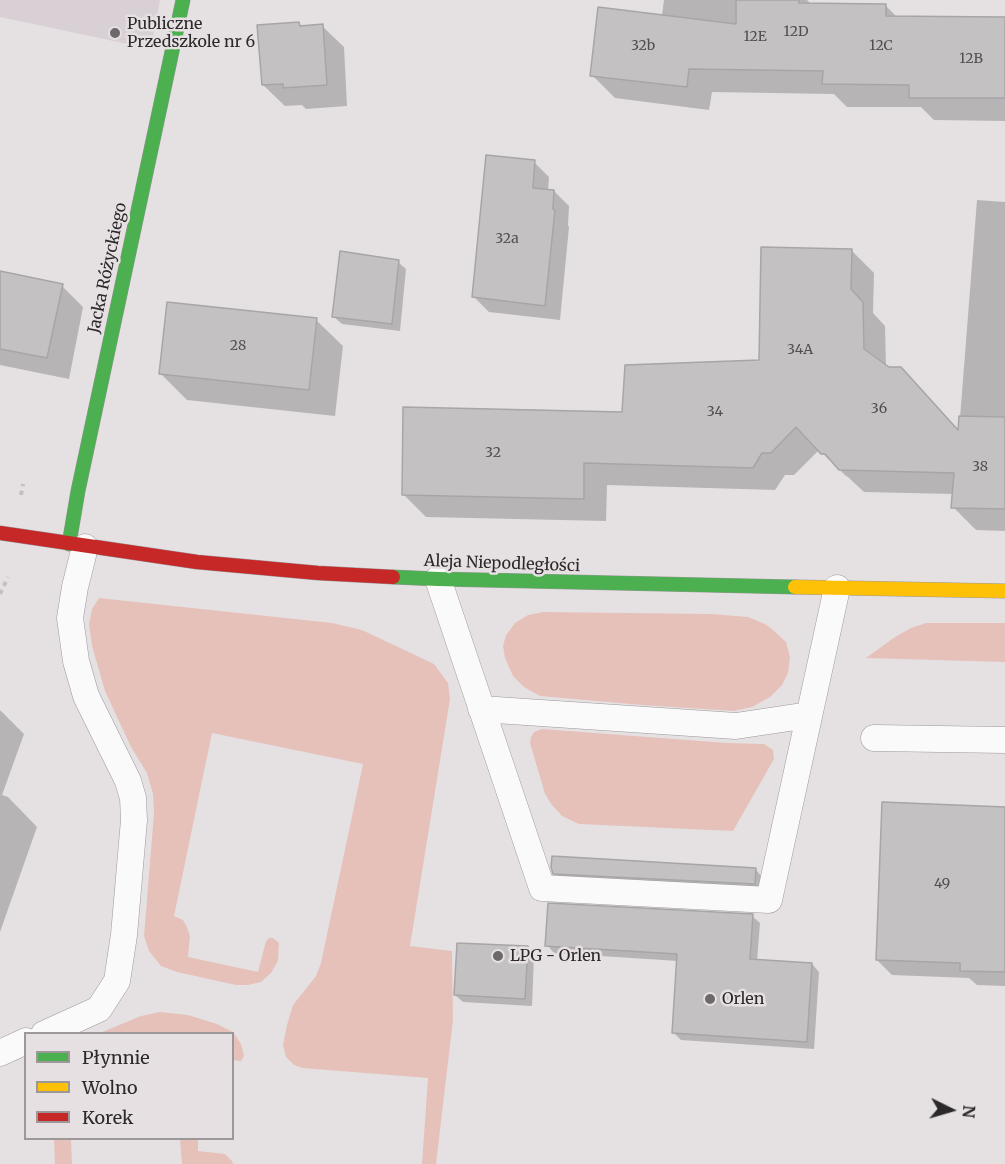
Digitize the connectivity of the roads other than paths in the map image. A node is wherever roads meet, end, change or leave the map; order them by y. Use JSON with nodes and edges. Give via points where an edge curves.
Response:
{"nodes":[{"id":1,"x":183,"y":0,"type":"edge"},
{"id":2,"x":0,"y":533,"type":"edge"},
{"id":3,"x":77,"y":545,"type":"junction"},
{"id":4,"x":438,"y":579,"type":"junction"},
{"id":5,"x":837,"y":588,"type":"junction"},
{"id":6,"x":1005,"y":591,"type":"edge"},
{"id":7,"x":481,"y":709,"type":"junction"},
{"id":8,"x":809,"y":715,"type":"junction"},
{"id":9,"x":874,"y":738,"type":"dead end"},
{"id":10,"x":1005,"y":740,"type":"edge"},
{"id":11,"x":48,"y":1032,"type":"edge"},
{"id":12,"x":24,"y":1042,"type":"edge"},
{"id":13,"x":0,"y":1053,"type":"edge"}],
"edges":[{"from":1,"to":3,"type":"street","name":"Jacka Różyckiego","via":[[80,479]]},
{"from":2,"to":3,"type":"street","name":"Aleja Niepodległości"},
{"from":3,"to":4,"type":"street","name":"Aleja Niepodległości","via":[[197,562]]},
{"from":3,"to":11,"type":"lane","via":[[70,618],[76,661],[86,696],[128,781],[134,820],[117,981],[99,1009]]},
{"from":4,"to":5,"type":"street","name":"Aleja Niepodległości"},
{"from":4,"to":7,"type":"lane"},
{"from":5,"to":6,"type":"street","name":"Aleja Niepodległości"},
{"from":5,"to":8,"type":"lane"},
{"from":7,"to":8,"type":"lane","via":[[736,726]]},
{"from":7,"to":8,"type":"lane","via":[[542,888],[769,900]]},
{"from":9,"to":10,"type":"lane"},
{"from":12,"to":13,"type":"lane"}]}
